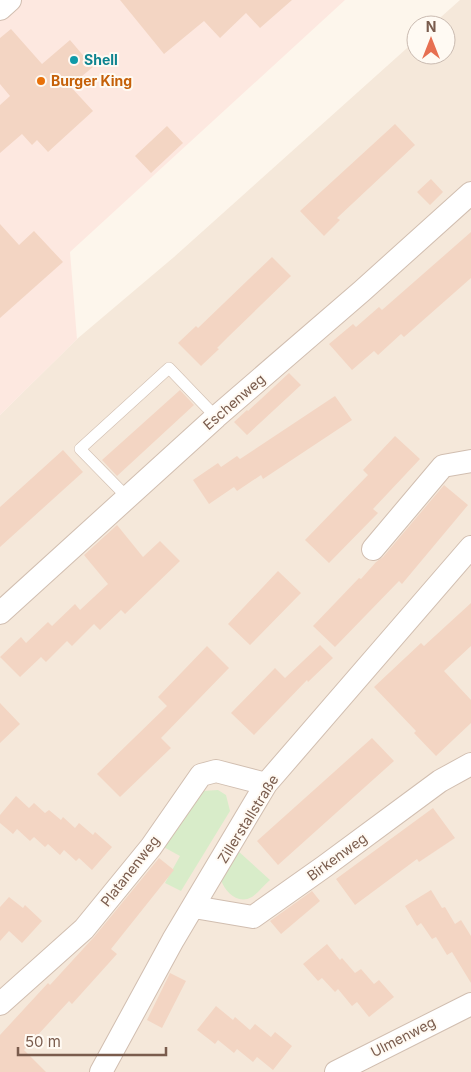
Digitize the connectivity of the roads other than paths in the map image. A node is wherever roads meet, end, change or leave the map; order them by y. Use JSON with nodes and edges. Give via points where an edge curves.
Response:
{"nodes":[{"id":1,"x":10,"y":0,"type":"edge"},
{"id":2,"x":0,"y":9,"type":"edge"},
{"id":3,"x":471,"y":193,"type":"edge"},
{"id":4,"x":216,"y":417,"type":"junction"},
{"id":5,"x":471,"y":461,"type":"edge"},
{"id":6,"x":127,"y":497,"type":"junction"},
{"id":7,"x":471,"y":547,"type":"edge"},
{"id":8,"x":373,"y":549,"type":"dead end"},
{"id":9,"x":0,"y":613,"type":"edge"},
{"id":10,"x":471,"y":764,"type":"edge"},
{"id":11,"x":266,"y":784,"type":"junction"},
{"id":12,"x":194,"y":907,"type":"junction"},
{"id":13,"x":0,"y":1004,"type":"edge"},
{"id":14,"x":471,"y":1004,"type":"edge"},
{"id":15,"x":101,"y":1072,"type":"edge"},
{"id":16,"x":336,"y":1072,"type":"edge"}],
"edges":[{"from":1,"to":2,"type":"street"},
{"from":3,"to":4,"type":"street","name":"Eschenweg"},
{"from":4,"to":6,"type":"street","name":"Eschenweg"},
{"from":4,"to":6,"type":"lane","via":[[169,368],[80,449]]},
{"from":5,"to":8,"type":"street","via":[[443,466]]},
{"from":6,"to":9,"type":"street","name":"Eschenweg"},
{"from":7,"to":11,"type":"street","name":"Zillerstallstraße"},
{"from":10,"to":12,"type":"street","name":"Birkenweg","via":[[440,781],[253,917]]},
{"from":11,"to":12,"type":"street","name":"Zillerstallstraße"},
{"from":11,"to":13,"type":"street","name":"Platanenweg","via":[[216,771],[201,776],[151,847],[84,929]]},
{"from":12,"to":15,"type":"street","name":"Zillerstallstraße"},
{"from":14,"to":16,"type":"street","name":"Ulmenweg"}]}
